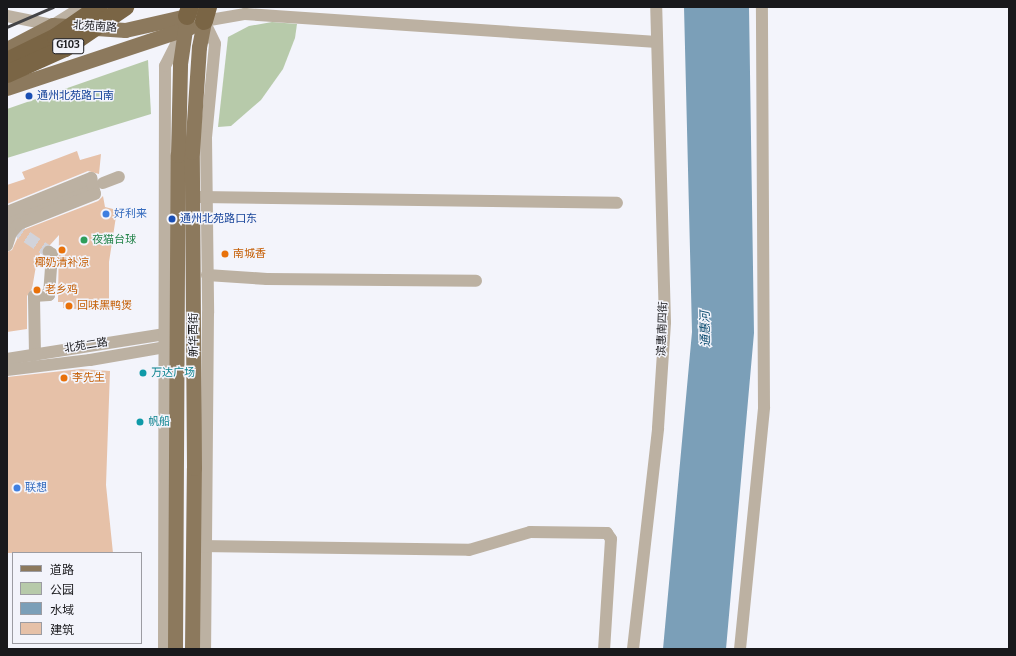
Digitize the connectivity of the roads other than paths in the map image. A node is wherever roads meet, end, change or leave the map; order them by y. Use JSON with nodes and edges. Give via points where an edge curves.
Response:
{"nodes":[{"id":1,"x":82,"y":7,"type":"edge"},
{"id":2,"x":99,"y":7,"type":"edge"},
{"id":3,"x":125,"y":7,"type":"edge"},
{"id":4,"x":215,"y":7,"type":"edge"},
{"id":5,"x":656,"y":7,"type":"edge"},
{"id":6,"x":762,"y":7,"type":"edge"},
{"id":7,"x":193,"y":15,"type":"edge"},
{"id":8,"x":7,"y":16,"type":"edge"},
{"id":9,"x":53,"y":25,"type":"junction"},
{"id":10,"x":657,"y":42,"type":"junction"},
{"id":11,"x":7,"y":49,"type":"edge"},
{"id":12,"x":7,"y":61,"type":"edge"},
{"id":13,"x":7,"y":74,"type":"edge"},
{"id":14,"x":7,"y":88,"type":"edge"},
{"id":15,"x":119,"y":177,"type":"dead end"},
{"id":16,"x":81,"y":189,"type":"junction"},
{"id":17,"x":199,"y":197,"type":"junction"},
{"id":18,"x":617,"y":203,"type":"dead end"},
{"id":19,"x":11,"y":223,"type":"edge"},
{"id":20,"x":7,"y":246,"type":"edge"},
{"id":21,"x":48,"y":252,"type":"dead end"},
{"id":22,"x":207,"y":274,"type":"junction"},
{"id":23,"x":476,"y":281,"type":"dead end"},
{"id":24,"x":165,"y":334,"type":"junction"},
{"id":25,"x":165,"y":347,"type":"junction"},
{"id":26,"x":35,"y":355,"type":"junction"},
{"id":27,"x":7,"y":359,"type":"edge"},
{"id":28,"x":7,"y":370,"type":"edge"},
{"id":29,"x":200,"y":546,"type":"junction"},
{"id":30,"x":164,"y":649,"type":"edge"},
{"id":31,"x":175,"y":649,"type":"edge"},
{"id":32,"x":192,"y":649,"type":"edge"},
{"id":33,"x":205,"y":649,"type":"edge"},
{"id":34,"x":604,"y":649,"type":"edge"},
{"id":35,"x":632,"y":649,"type":"edge"},
{"id":36,"x":740,"y":649,"type":"edge"}],
"edges":[{"from":1,"to":9,"type":"street"},
{"from":2,"to":12,"type":"highway","number":"G103","bridge":true,"via":[[56,37]]},
{"from":3,"to":13,"type":"highway","number":"G103","bridge":true,"via":[[65,48]]},
{"from":4,"to":7,"type":"street"},
{"from":5,"to":10,"type":"street","name":"滨惠南四街"},
{"from":6,"to":36,"type":"street","via":[[764,407]]},
{"from":7,"to":9,"type":"main road","name":"北苑南路","via":[[125,30]]},
{"from":7,"to":10,"type":"street","via":[[245,14]]},
{"from":7,"to":14,"type":"main road","name":"北苑南路"},
{"from":7,"to":17,"type":"main road","name":"新华西街","via":[[199,47],[192,152]]},
{"from":7,"to":24,"type":"street","via":[[165,66]]},
{"from":7,"to":31,"type":"main road","name":"新华西街","via":[[178,148]]},
{"from":8,"to":9,"type":"street"},
{"from":9,"to":11,"type":"main road"},
{"from":10,"to":35,"type":"street","name":"滨惠南四街","via":[[665,322],[658,428]]},
{"from":15,"to":16,"type":"street"},
{"from":16,"to":19,"type":"street","bridge":true},
{"from":16,"to":19,"type":"street","bridge":true},
{"from":17,"to":18,"type":"street","via":[[386,202]]},
{"from":17,"to":22,"type":"street"},
{"from":17,"to":29,"type":"main road","name":"新华西街"},
{"from":19,"to":20,"type":"street","bridge":true},
{"from":21,"to":26,"type":"street","via":[[52,254],[49,295],[34,296]]},
{"from":22,"to":23,"type":"street","via":[[267,279]]},
{"from":22,"to":29,"type":"street"},
{"from":24,"to":25,"type":"street"},
{"from":24,"to":26,"type":"street","name":"北苑二路"},
{"from":25,"to":28,"type":"street","name":"北苑二路","via":[[90,360]]},
{"from":25,"to":30,"type":"street"},
{"from":26,"to":27,"type":"street","name":"北苑二路"},
{"from":29,"to":32,"type":"main road","name":"新华西街"},
{"from":29,"to":33,"type":"street"},
{"from":29,"to":34,"type":"street","via":[[469,550],[530,532],[607,533],[611,539]]}]}
